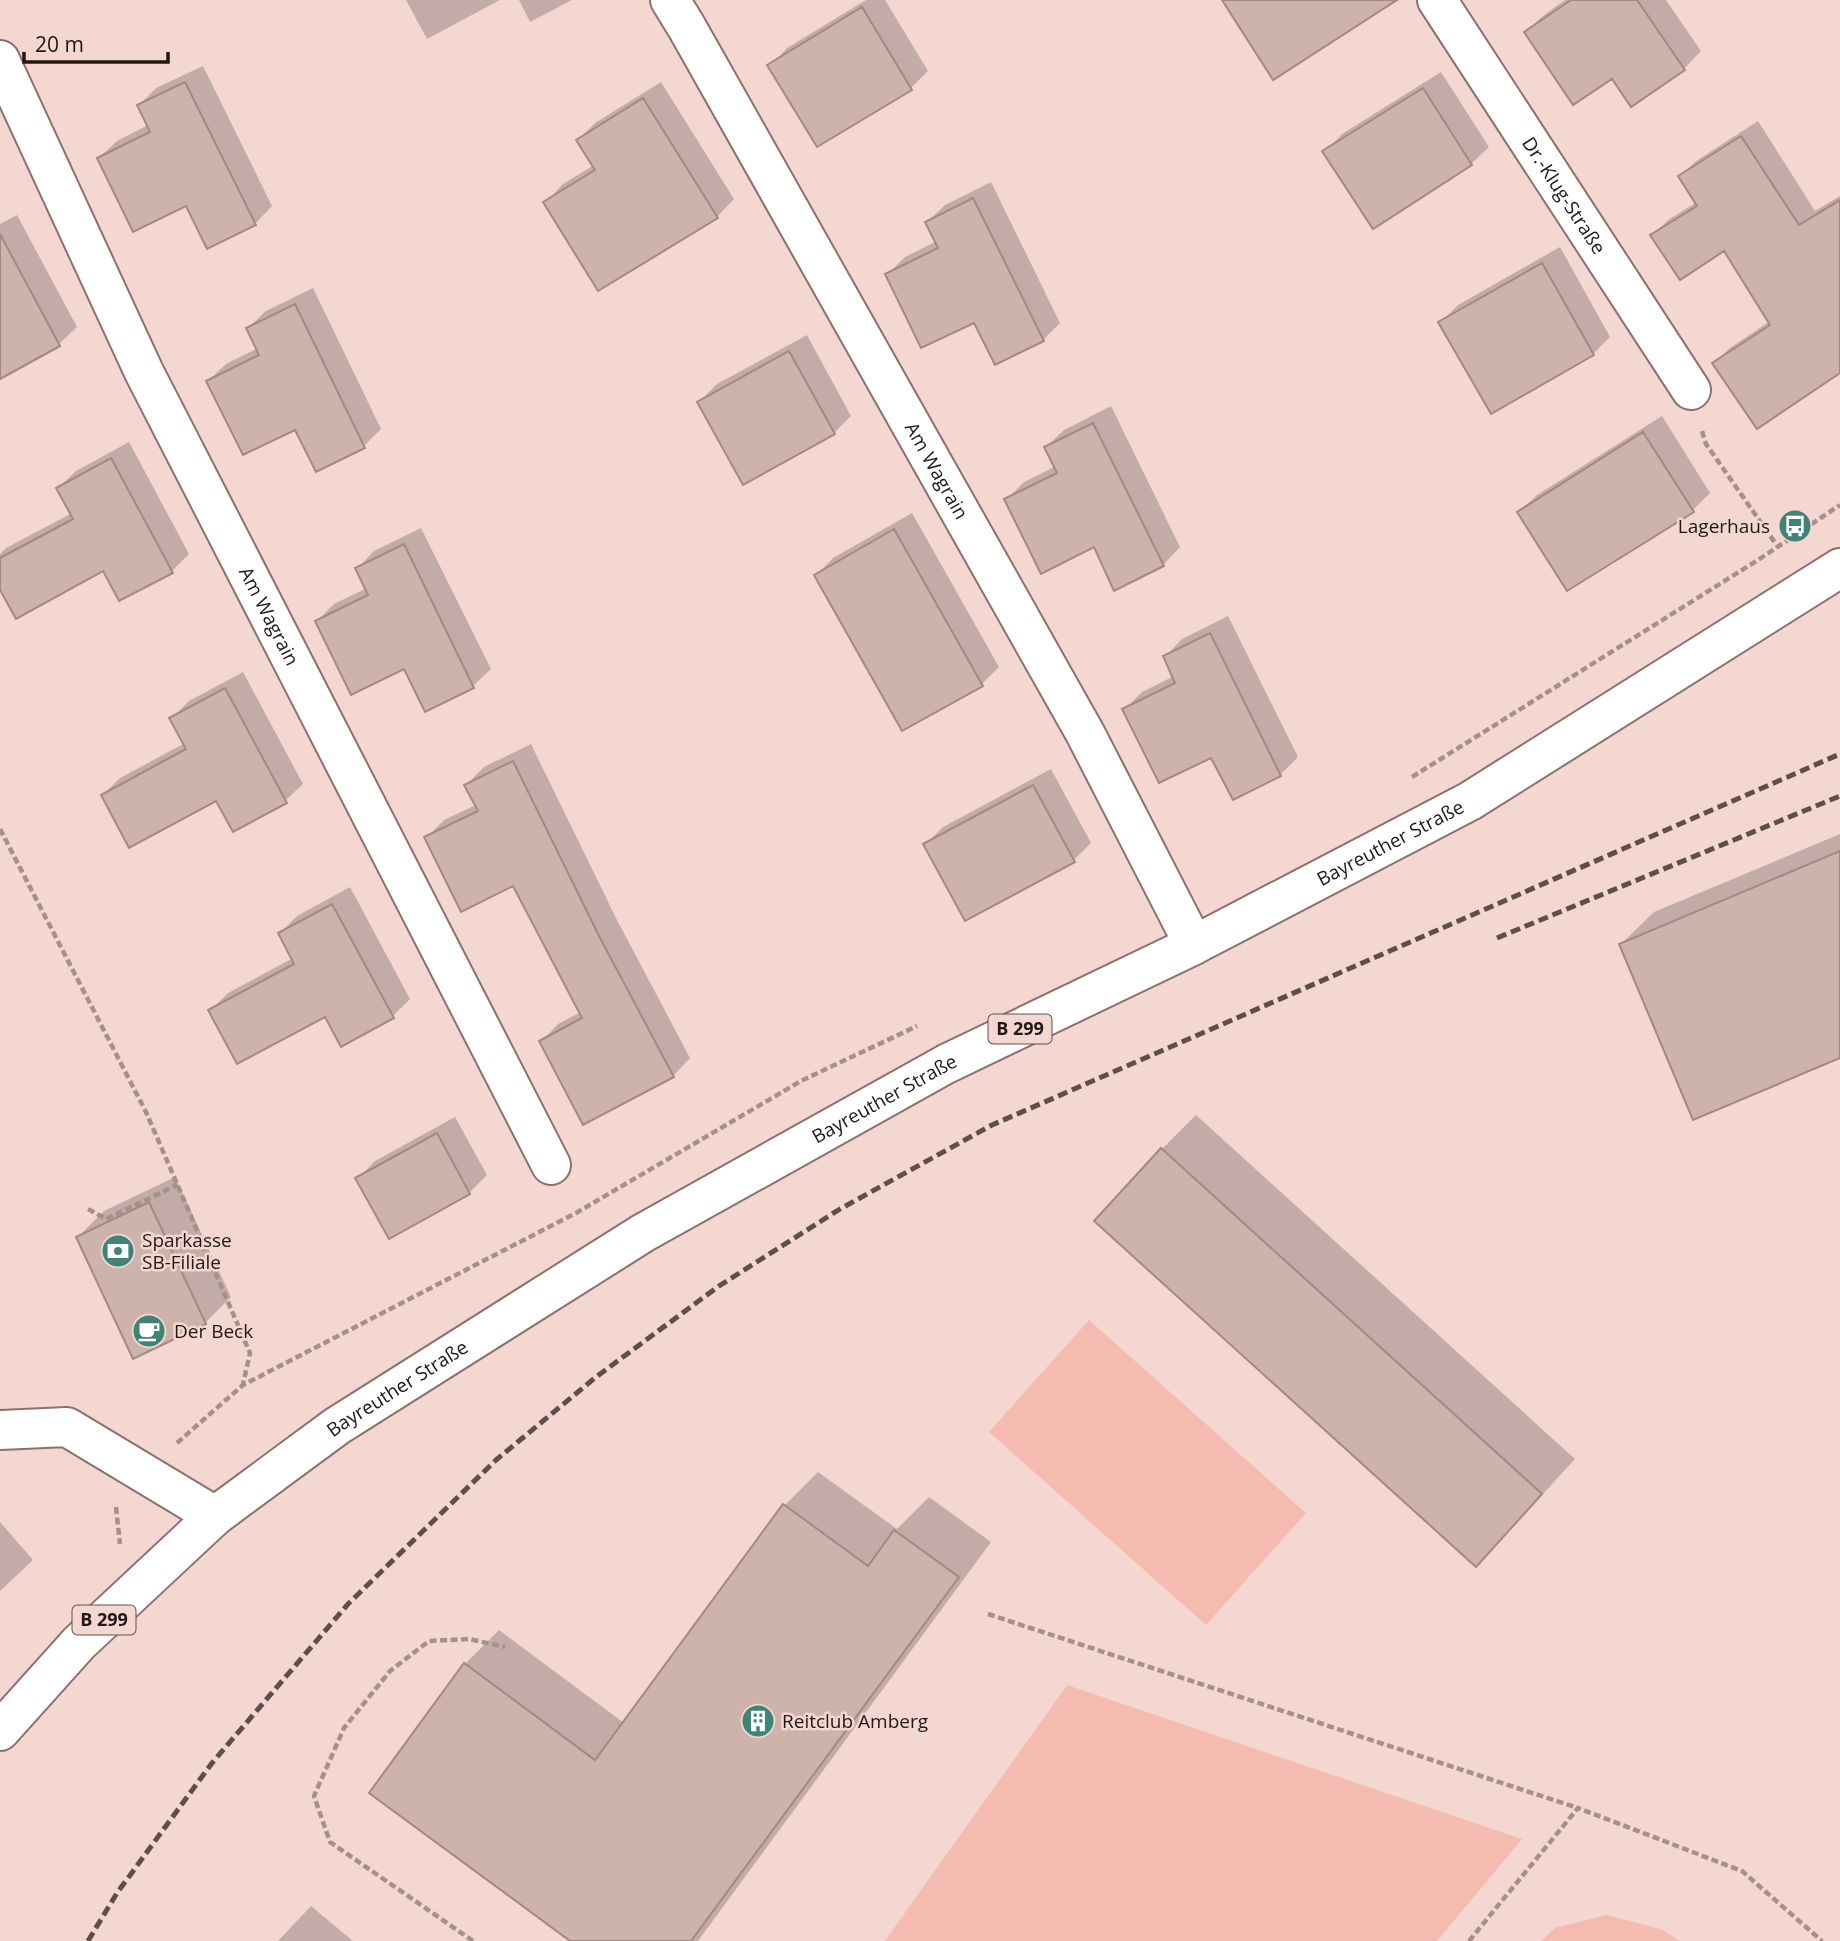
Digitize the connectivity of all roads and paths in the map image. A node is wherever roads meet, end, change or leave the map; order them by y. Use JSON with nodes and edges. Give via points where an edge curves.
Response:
{"nodes":[{"id":1,"x":670,"y":0,"type":"edge"},
{"id":2,"x":1437,"y":0,"type":"edge"},
{"id":3,"x":0,"y":60,"type":"edge"},
{"id":4,"x":1691,"y":390,"type":"joint"},
{"id":5,"x":1795,"y":526,"type":"dead end"},
{"id":6,"x":1799,"y":533,"type":"dead end"},
{"id":7,"x":1778,"y":547,"type":"dead end"},
{"id":8,"x":1840,"y":568,"type":"edge"},
{"id":9,"x":0,"y":829,"type":"edge"},
{"id":10,"x":8,"y":843,"type":"junction"},
{"id":11,"x":0,"y":848,"type":"edge"},
{"id":12,"x":1194,"y":945,"type":"junction"},
{"id":13,"x":551,"y":1165,"type":"dead end"},
{"id":14,"x":177,"y":1185,"type":"junction"},
{"id":15,"x":88,"y":1209,"type":"dead end"},
{"id":16,"x":243,"y":1385,"type":"dead end"},
{"id":17,"x":0,"y":1430,"type":"edge"},
{"id":18,"x":215,"y":1516,"type":"junction"},
{"id":19,"x":988,"y":1614,"type":"dead end"},
{"id":20,"x":505,"y":1647,"type":"dead end"},
{"id":21,"x":0,"y":1731,"type":"edge"},
{"id":22,"x":1578,"y":1808,"type":"junction"},
{"id":23,"x":473,"y":1941,"type":"edge"},
{"id":24,"x":1469,"y":1941,"type":"edge"},
{"id":25,"x":1822,"y":1941,"type":"edge"}],
"edges":[{"from":1,"to":12,"type":"street","name":"Am Wagrain","via":[[1085,733]]},
{"from":2,"to":4,"type":"street","name":"Dr.-Klug-Straße"},
{"from":3,"to":13,"type":"street","name":"Am Wagrain","via":[[144,372]]},
{"from":4,"to":7,"type":"path","via":[[1706,444]]},
{"from":5,"to":6,"type":"path"},
{"from":8,"to":12,"type":"street","name":"Bayreuther Straße","number":"B 299","via":[[1470,801]]},
{"from":9,"to":10,"type":"path"},
{"from":10,"to":11,"type":"path"},
{"from":10,"to":14,"type":"path","via":[[146,1112]]},
{"from":12,"to":18,"type":"street","name":"Bayreuther Straße","number":"B 299","via":[[946,1064],[643,1233],[337,1426]]},
{"from":14,"to":15,"type":"path","via":[[106,1219]]},
{"from":14,"to":16,"type":"path","via":[[250,1353]]},
{"from":17,"to":18,"type":"street","via":[[67,1426]]},
{"from":18,"to":21,"type":"street","name":"Bayreuther Straße","number":"B 299","via":[[79,1643]]},
{"from":19,"to":22,"type":"path"},
{"from":20,"to":23,"type":"path","via":[[469,1639],[429,1641],[400,1663],[344,1728],[314,1796],[330,1842]]},
{"from":22,"to":24,"type":"path"},
{"from":22,"to":25,"type":"path","via":[[1742,1871]]}]}
